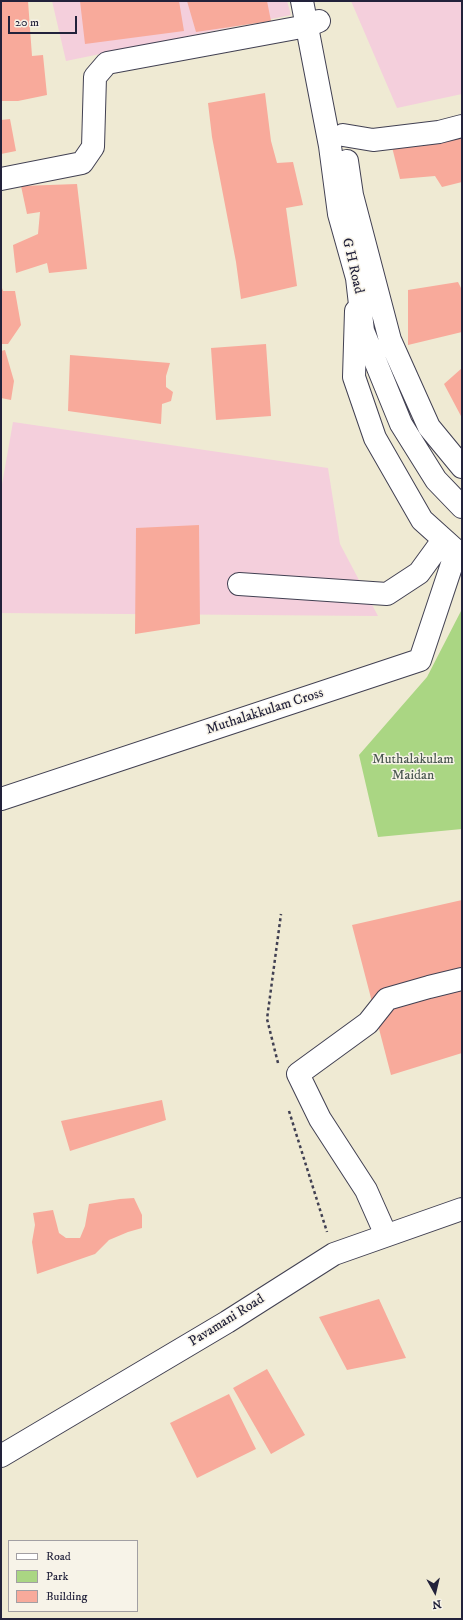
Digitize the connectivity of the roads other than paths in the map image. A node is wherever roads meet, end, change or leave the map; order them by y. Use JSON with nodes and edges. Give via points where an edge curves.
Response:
{"nodes":[{"id":1,"x":302,"y":1,"type":"edge"},
{"id":2,"x":314,"y":16,"type":"edge"},
{"id":3,"x":462,"y":126,"type":"edge"},
{"id":4,"x":343,"y":135,"type":"junction"},
{"id":5,"x":1,"y":179,"type":"edge"},
{"id":6,"x":357,"y":278,"type":"junction"},
{"id":7,"x":462,"y":467,"type":"edge"},
{"id":8,"x":462,"y":507,"type":"edge"},
{"id":9,"x":454,"y":549,"type":"edge"},
{"id":10,"x":239,"y":584,"type":"dead end"},
{"id":11,"x":1,"y":799,"type":"edge"},
{"id":12,"x":462,"y":979,"type":"edge"},
{"id":13,"x":462,"y":1209,"type":"edge"},
{"id":14,"x":386,"y":1235,"type":"junction"},
{"id":15,"x":1,"y":1456,"type":"edge"}],
"edges":[{"from":1,"to":2,"type":"main road","name":"G H Road"},
{"from":2,"to":4,"type":"main road","name":"G H Road"},
{"from":2,"to":5,"type":"main road","via":[[107,64],[96,77],[93,147],[82,163]]},
{"from":2,"to":6,"type":"main road","name":"G H Road","via":[[339,214]]},
{"from":3,"to":4,"type":"main road","via":[[439,132],[374,140]]},
{"from":4,"to":7,"type":"main road","name":"G H Road","via":[[352,195],[390,340],[429,427]]},
{"from":6,"to":8,"type":"main road","name":"G H Road","via":[[363,331],[401,424],[436,480]]},
{"from":6,"to":9,"type":"main road","via":[[354,377],[375,438],[422,520]]},
{"from":9,"to":10,"type":"main road","via":[[387,594]]},
{"from":9,"to":11,"type":"main road","name":"Muthalakkulam Cross","via":[[420,660]]},
{"from":12,"to":14,"type":"main road","via":[[386,999],[368,1023],[298,1074],[320,1119],[366,1190]]},
{"from":13,"to":14,"type":"main road","name":"Pavamani Road"},
{"from":14,"to":15,"type":"main road","name":"Pavamani Road","via":[[334,1254],[227,1322]]}]}
